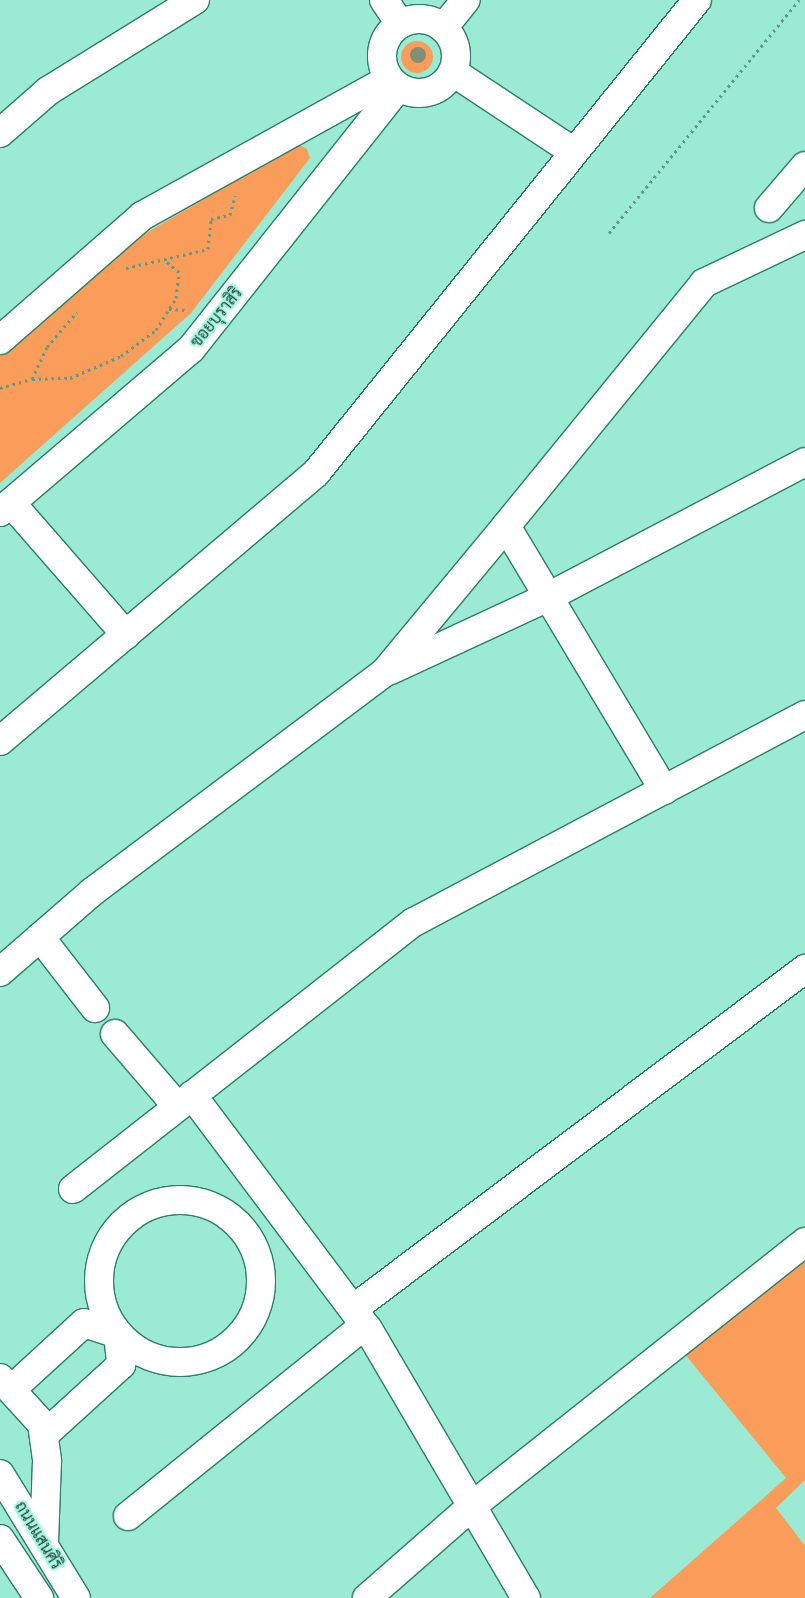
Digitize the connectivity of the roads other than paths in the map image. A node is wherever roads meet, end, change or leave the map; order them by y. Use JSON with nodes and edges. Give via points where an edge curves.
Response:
{"nodes":[{"id":1,"x":196,"y":0,"type":"edge"},
{"id":2,"x":384,"y":0,"type":"edge"},
{"id":3,"x":466,"y":0,"type":"edge"},
{"id":4,"x":697,"y":0,"type":"edge"},
{"id":5,"x":400,"y":24,"type":"junction"},
{"id":6,"x":443,"y":28,"type":"junction"},
{"id":7,"x":453,"y":72,"type":"junction"},
{"id":8,"x":394,"y":83,"type":"junction"},
{"id":9,"x":0,"y":133,"type":"edge"},
{"id":10,"x":574,"y":152,"type":"junction"},
{"id":11,"x":805,"y":166,"type":"edge"},
{"id":12,"x":769,"y":208,"type":"dead end"},
{"id":13,"x":805,"y":235,"type":"edge"},
{"id":14,"x":0,"y":340,"type":"edge"},
{"id":15,"x":805,"y":462,"type":"edge"},
{"id":16,"x":5,"y":507,"type":"edge"},
{"id":17,"x":506,"y":526,"type":"junction"},
{"id":18,"x":548,"y":597,"type":"junction"},
{"id":19,"x":126,"y":635,"type":"junction"},
{"id":20,"x":385,"y":672,"type":"junction"},
{"id":21,"x":805,"y":715,"type":"edge"},
{"id":22,"x":0,"y":741,"type":"edge"},
{"id":23,"x":664,"y":790,"type":"junction"},
{"id":24,"x":40,"y":937,"type":"junction"},
{"id":25,"x":805,"y":969,"type":"edge"},
{"id":26,"x":0,"y":972,"type":"edge"},
{"id":27,"x":96,"y":1008,"type":"dead end"},
{"id":28,"x":115,"y":1034,"type":"dead end"},
{"id":29,"x":185,"y":1101,"type":"junction"},
{"id":30,"x":73,"y":1189,"type":"dead end"},
{"id":31,"x":274,"y":1205,"type":"junction"},
{"id":32,"x":247,"y":1233,"type":"junction"},
{"id":33,"x":805,"y":1242,"type":"edge"},
{"id":34,"x":359,"y":1317,"type":"junction"},
{"id":35,"x":118,"y":1334,"type":"junction"},
{"id":36,"x":6,"y":1383,"type":"edge"},
{"id":37,"x":44,"y":1435,"type":"junction"},
{"id":38,"x":0,"y":1474,"type":"edge"},
{"id":39,"x":472,"y":1506,"type":"junction"},
{"id":40,"x":27,"y":1515,"type":"junction"},
{"id":41,"x":128,"y":1516,"type":"dead end"},
{"id":42,"x":0,"y":1532,"type":"edge"},
{"id":43,"x":0,"y":1539,"type":"edge"},
{"id":44,"x":44,"y":1544,"type":"junction"},
{"id":45,"x":39,"y":1598,"type":"edge"},
{"id":46,"x":76,"y":1598,"type":"edge"},
{"id":47,"x":367,"y":1598,"type":"edge"},
{"id":48,"x":526,"y":1598,"type":"edge"}],
"edges":[{"from":1,"to":9,"type":"street","via":[[48,91]]},
{"from":2,"to":5,"type":"street"},
{"from":3,"to":6,"type":"street"},
{"from":4,"to":10,"type":"street"},
{"from":5,"to":6,"type":"street","via":[[422,19]]},
{"from":5,"to":8,"type":"street","via":[[385,42],[382,54]]},
{"from":6,"to":7,"type":"street","via":[[455,47]]},
{"from":7,"to":8,"type":"street","via":[[446,82],[423,94]]},
{"from":7,"to":10,"type":"street"},
{"from":8,"to":14,"type":"street","via":[[142,216]]},
{"from":8,"to":16,"type":"street","name":"ซอยบุราสิริ","via":[[191,349]]},
{"from":10,"to":19,"type":"street","via":[[316,473]]},
{"from":11,"to":12,"type":"street"},
{"from":13,"to":17,"type":"street","via":[[704,283]]},
{"from":15,"to":18,"type":"street"},
{"from":16,"to":19,"type":"street"},
{"from":17,"to":18,"type":"street"},
{"from":17,"to":20,"type":"street"},
{"from":18,"to":20,"type":"street"},
{"from":18,"to":23,"type":"street"},
{"from":19,"to":22,"type":"street"},
{"from":20,"to":24,"type":"street","via":[[92,892]]},
{"from":21,"to":23,"type":"street"},
{"from":23,"to":29,"type":"street","via":[[414,922]]},
{"from":24,"to":26,"type":"street"},
{"from":24,"to":27,"type":"street"},
{"from":25,"to":34,"type":"street"},
{"from":28,"to":29,"type":"street"},
{"from":29,"to":30,"type":"street"},
{"from":29,"to":31,"type":"street"},
{"from":31,"to":32,"type":"street"},
{"from":31,"to":34,"type":"street"},
{"from":32,"to":35,"type":"street","via":[[258,1256],[262,1284],[256,1311],[242,1335],[227,1347],[194,1362],[166,1362],[140,1352]]},
{"from":32,"to":35,"type":"street","via":[[228,1214],[205,1203],[179,1199],[153,1204],[130,1217],[112,1236],[102,1260],[103,1304]]},
{"from":33,"to":39,"type":"street"},
{"from":34,"to":39,"type":"street"},
{"from":34,"to":41,"type":"street"},
{"from":35,"to":36,"type":"street","via":[[84,1323]]},
{"from":35,"to":37,"type":"street","via":[[121,1365]]},
{"from":36,"to":37,"type":"street","via":[[42,1424]]},
{"from":37,"to":44,"type":"street","via":[[47,1461]]},
{"from":38,"to":40,"type":"street","name":"ถนนแสนศิริ"},
{"from":39,"to":47,"type":"street"},
{"from":39,"to":48,"type":"street"},
{"from":40,"to":42,"type":"street"},
{"from":40,"to":44,"type":"street","name":"ถนนแสนศิริ"},
{"from":43,"to":45,"type":"street","name":"ถนนแสนศิริ"},
{"from":44,"to":46,"type":"street","name":"ถนนแสนศิริ"}]}
